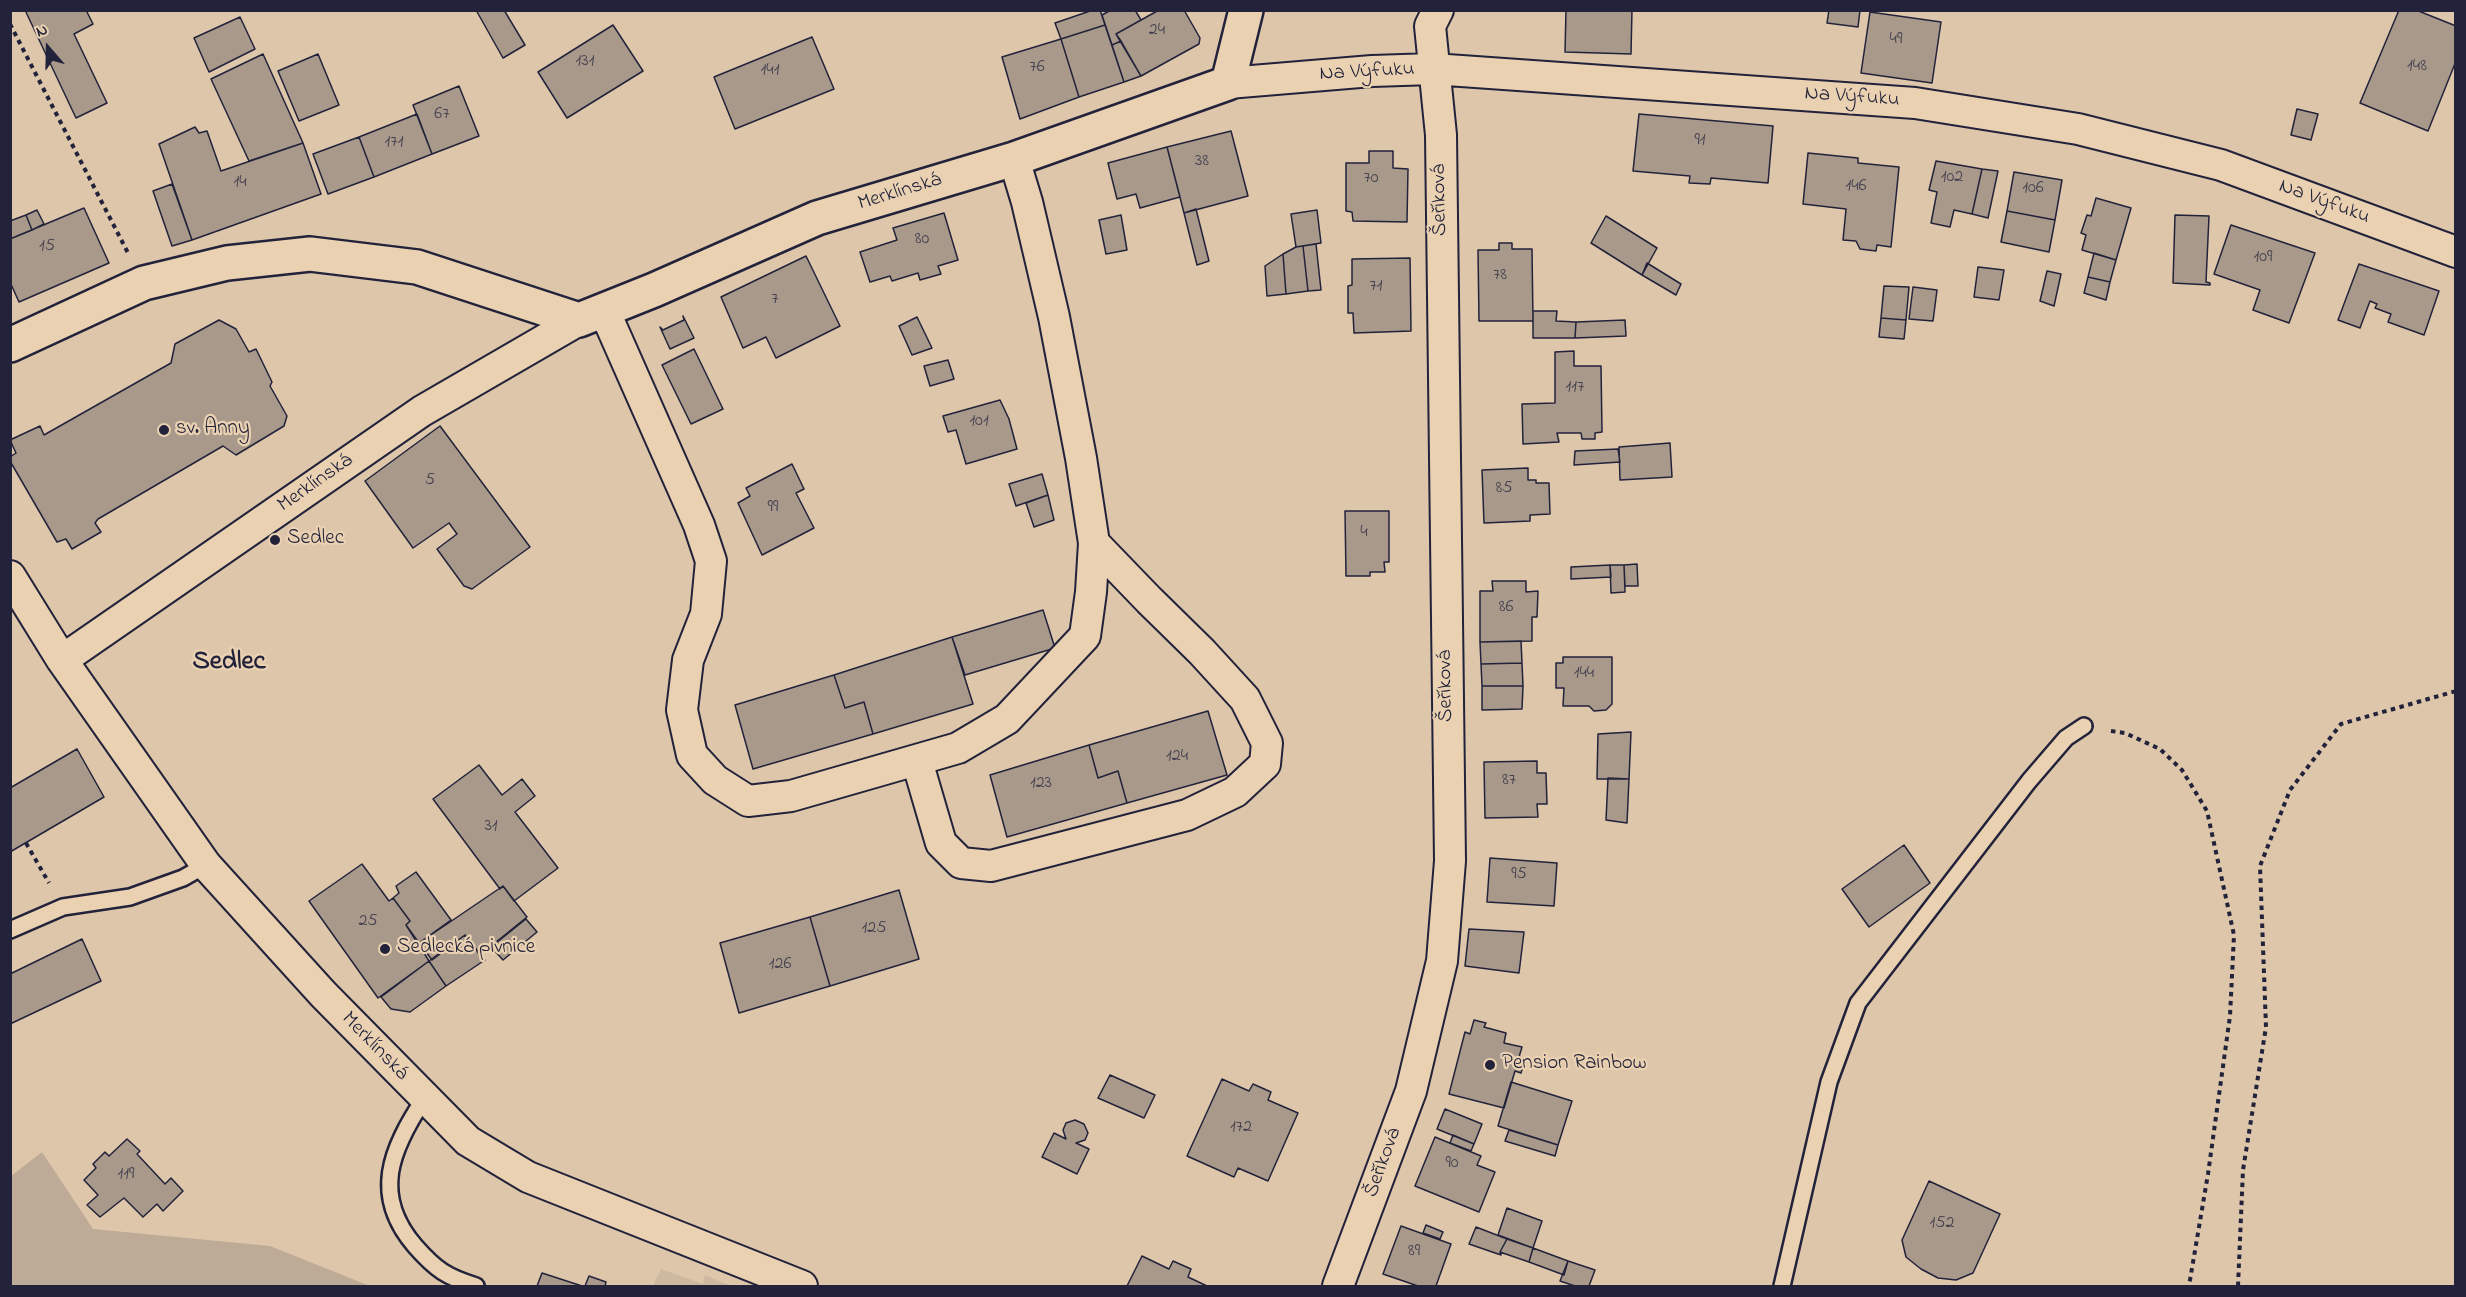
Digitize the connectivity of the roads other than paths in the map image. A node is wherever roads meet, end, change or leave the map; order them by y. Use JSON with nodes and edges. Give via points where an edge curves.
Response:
{"nodes":[{"id":1,"x":1246,"y":10,"type":"edge"},
{"id":2,"x":1438,"y":10,"type":"edge"},
{"id":3,"x":1433,"y":69,"type":"junction"},
{"id":4,"x":1228,"y":83,"type":"junction"},
{"id":5,"x":1014,"y":159,"type":"junction"},
{"id":6,"x":2456,"y":252,"type":"edge"},
{"id":7,"x":591,"y":315,"type":"junction"},
{"id":8,"x":10,"y":345,"type":"edge"},
{"id":9,"x":1094,"y":543,"type":"junction"},
{"id":10,"x":10,"y":576,"type":"edge"},
{"id":11,"x":62,"y":660,"type":"junction"},
{"id":12,"x":2084,"y":726,"type":"road end"},
{"id":13,"x":917,"y":761,"type":"junction"},
{"id":14,"x":206,"y":865,"type":"junction"},
{"id":15,"x":10,"y":930,"type":"edge"},
{"id":16,"x":424,"y":1099,"type":"junction"},
{"id":17,"x":477,"y":1287,"type":"edge"},
{"id":18,"x":802,"y":1287,"type":"edge"},
{"id":19,"x":1338,"y":1287,"type":"edge"},
{"id":20,"x":1782,"y":1287,"type":"edge"}],
"edges":[{"from":1,"to":4,"type":"street"},
{"from":2,"to":3,"type":"street","name":"Šeříková","via":[[1430,26]]},
{"from":3,"to":4,"type":"street","name":"Na Výfuku"},
{"from":3,"to":6,"type":"street","name":"Na Výfuku","via":[[1915,102],[2078,129],[2221,165]]},
{"from":3,"to":19,"type":"street","name":"Šeříková","via":[[1440,135],[1450,861],[1442,961],[1411,1091]]},
{"from":4,"to":5,"type":"street","name":"Merklínská"},
{"from":5,"to":7,"type":"street","name":"Merklínská","via":[[817,218]]},
{"from":5,"to":9,"type":"street","via":[[1054,317]]},
{"from":7,"to":8,"type":"street","via":[[417,267],[309,254],[227,264],[144,284]]},
{"from":7,"to":11,"type":"street","name":"Merklínská","via":[[422,411]]},
{"from":7,"to":13,"type":"street","via":[[699,525],[711,561],[706,614],[688,660],[682,710],[692,755],[715,780],[748,801],[791,796]]},
{"from":9,"to":13,"type":"street","via":[[1085,636],[1007,719],[958,748]]},
{"from":9,"to":13,"type":"street","via":[[1245,699],[1267,743],[1265,765],[1235,792],[1187,815],[991,866],[961,863],[941,843]]},
{"from":10,"to":11,"type":"street","name":"Merklínská"},
{"from":11,"to":14,"type":"street","name":"Merklínská"},
{"from":12,"to":20,"type":"lane","via":[[2066,738],[2029,781],[1858,1002],[1829,1082]]},
{"from":14,"to":15,"type":"lane","via":[[183,879],[130,897],[63,907]]},
{"from":14,"to":16,"type":"street","name":"Merklínská"},
{"from":16,"to":17,"type":"lane","via":[[407,1125],[392,1165],[392,1211],[402,1231],[447,1276]]},
{"from":16,"to":18,"type":"street","name":"Merklínská","via":[[468,1141],[528,1177]]}]}
